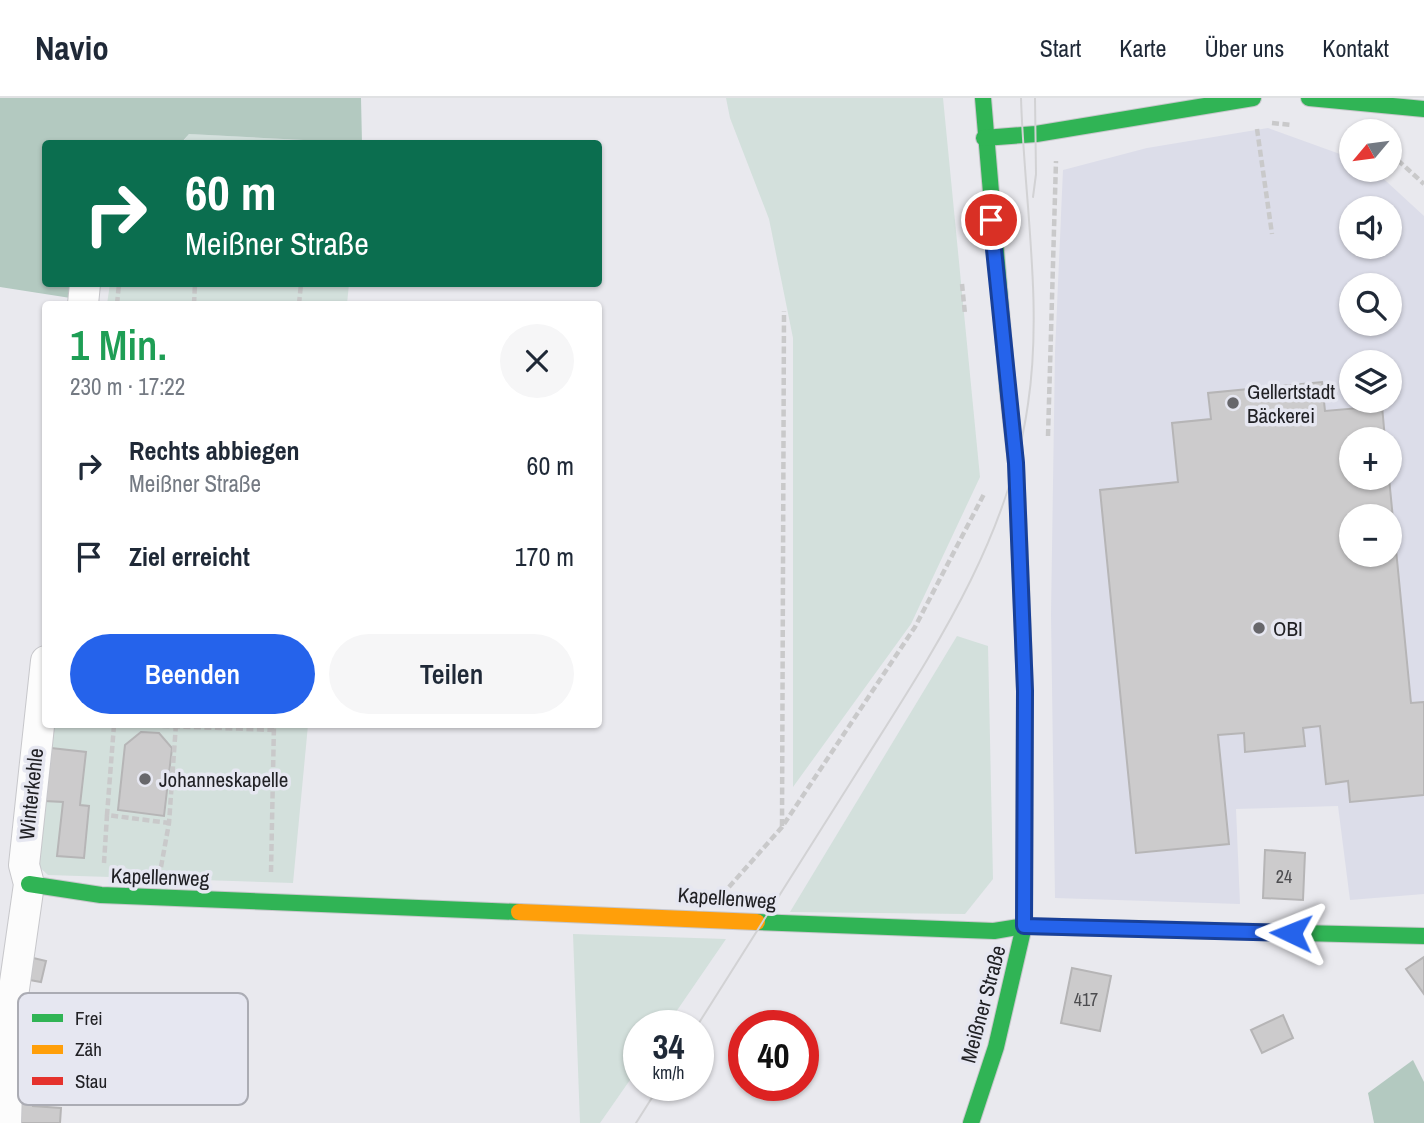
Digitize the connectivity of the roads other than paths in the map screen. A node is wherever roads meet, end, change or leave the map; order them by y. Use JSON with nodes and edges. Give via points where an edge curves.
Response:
{"nodes":[{"id":1,"x":983,"y":98,"type":"edge"},
{"id":2,"x":1253,"y":98,"type":"edge"},
{"id":3,"x":1326,"y":98,"type":"edge"},
{"id":4,"x":1424,"y":108,"type":"edge"},
{"id":5,"x":984,"y":138,"type":"junction"},
{"id":6,"x":42,"y":698,"type":"edge"},
{"id":7,"x":29,"y":884,"type":"junction"},
{"id":8,"x":1024,"y":926,"type":"junction"},
{"id":9,"x":1424,"y":936,"type":"edge"},
{"id":10,"x":6,"y":1123,"type":"edge"},
{"id":11,"x":971,"y":1123,"type":"edge"}],
"edges":[{"from":1,"to":5,"type":"street","name":"Meißner Straße"},
{"from":2,"to":5,"type":"street","via":[[1036,134]]},
{"from":3,"to":4,"type":"street"},
{"from":5,"to":8,"type":"street","name":"Meißner Straße","via":[[1016,463],[1025,691]]},
{"from":6,"to":7,"type":"street","name":"Winterkehle","via":[[24,865]]},
{"from":7,"to":8,"type":"street","name":"Kapellenweg","via":[[101,895],[308,905],[994,931]]},
{"from":7,"to":10,"type":"street","name":"Winterkehle","via":[[9,1024]]},
{"from":8,"to":9,"type":"street","name":"Kapellenweg"},
{"from":8,"to":11,"type":"street","name":"Meißner Straße","via":[[1000,1034]]}]}
